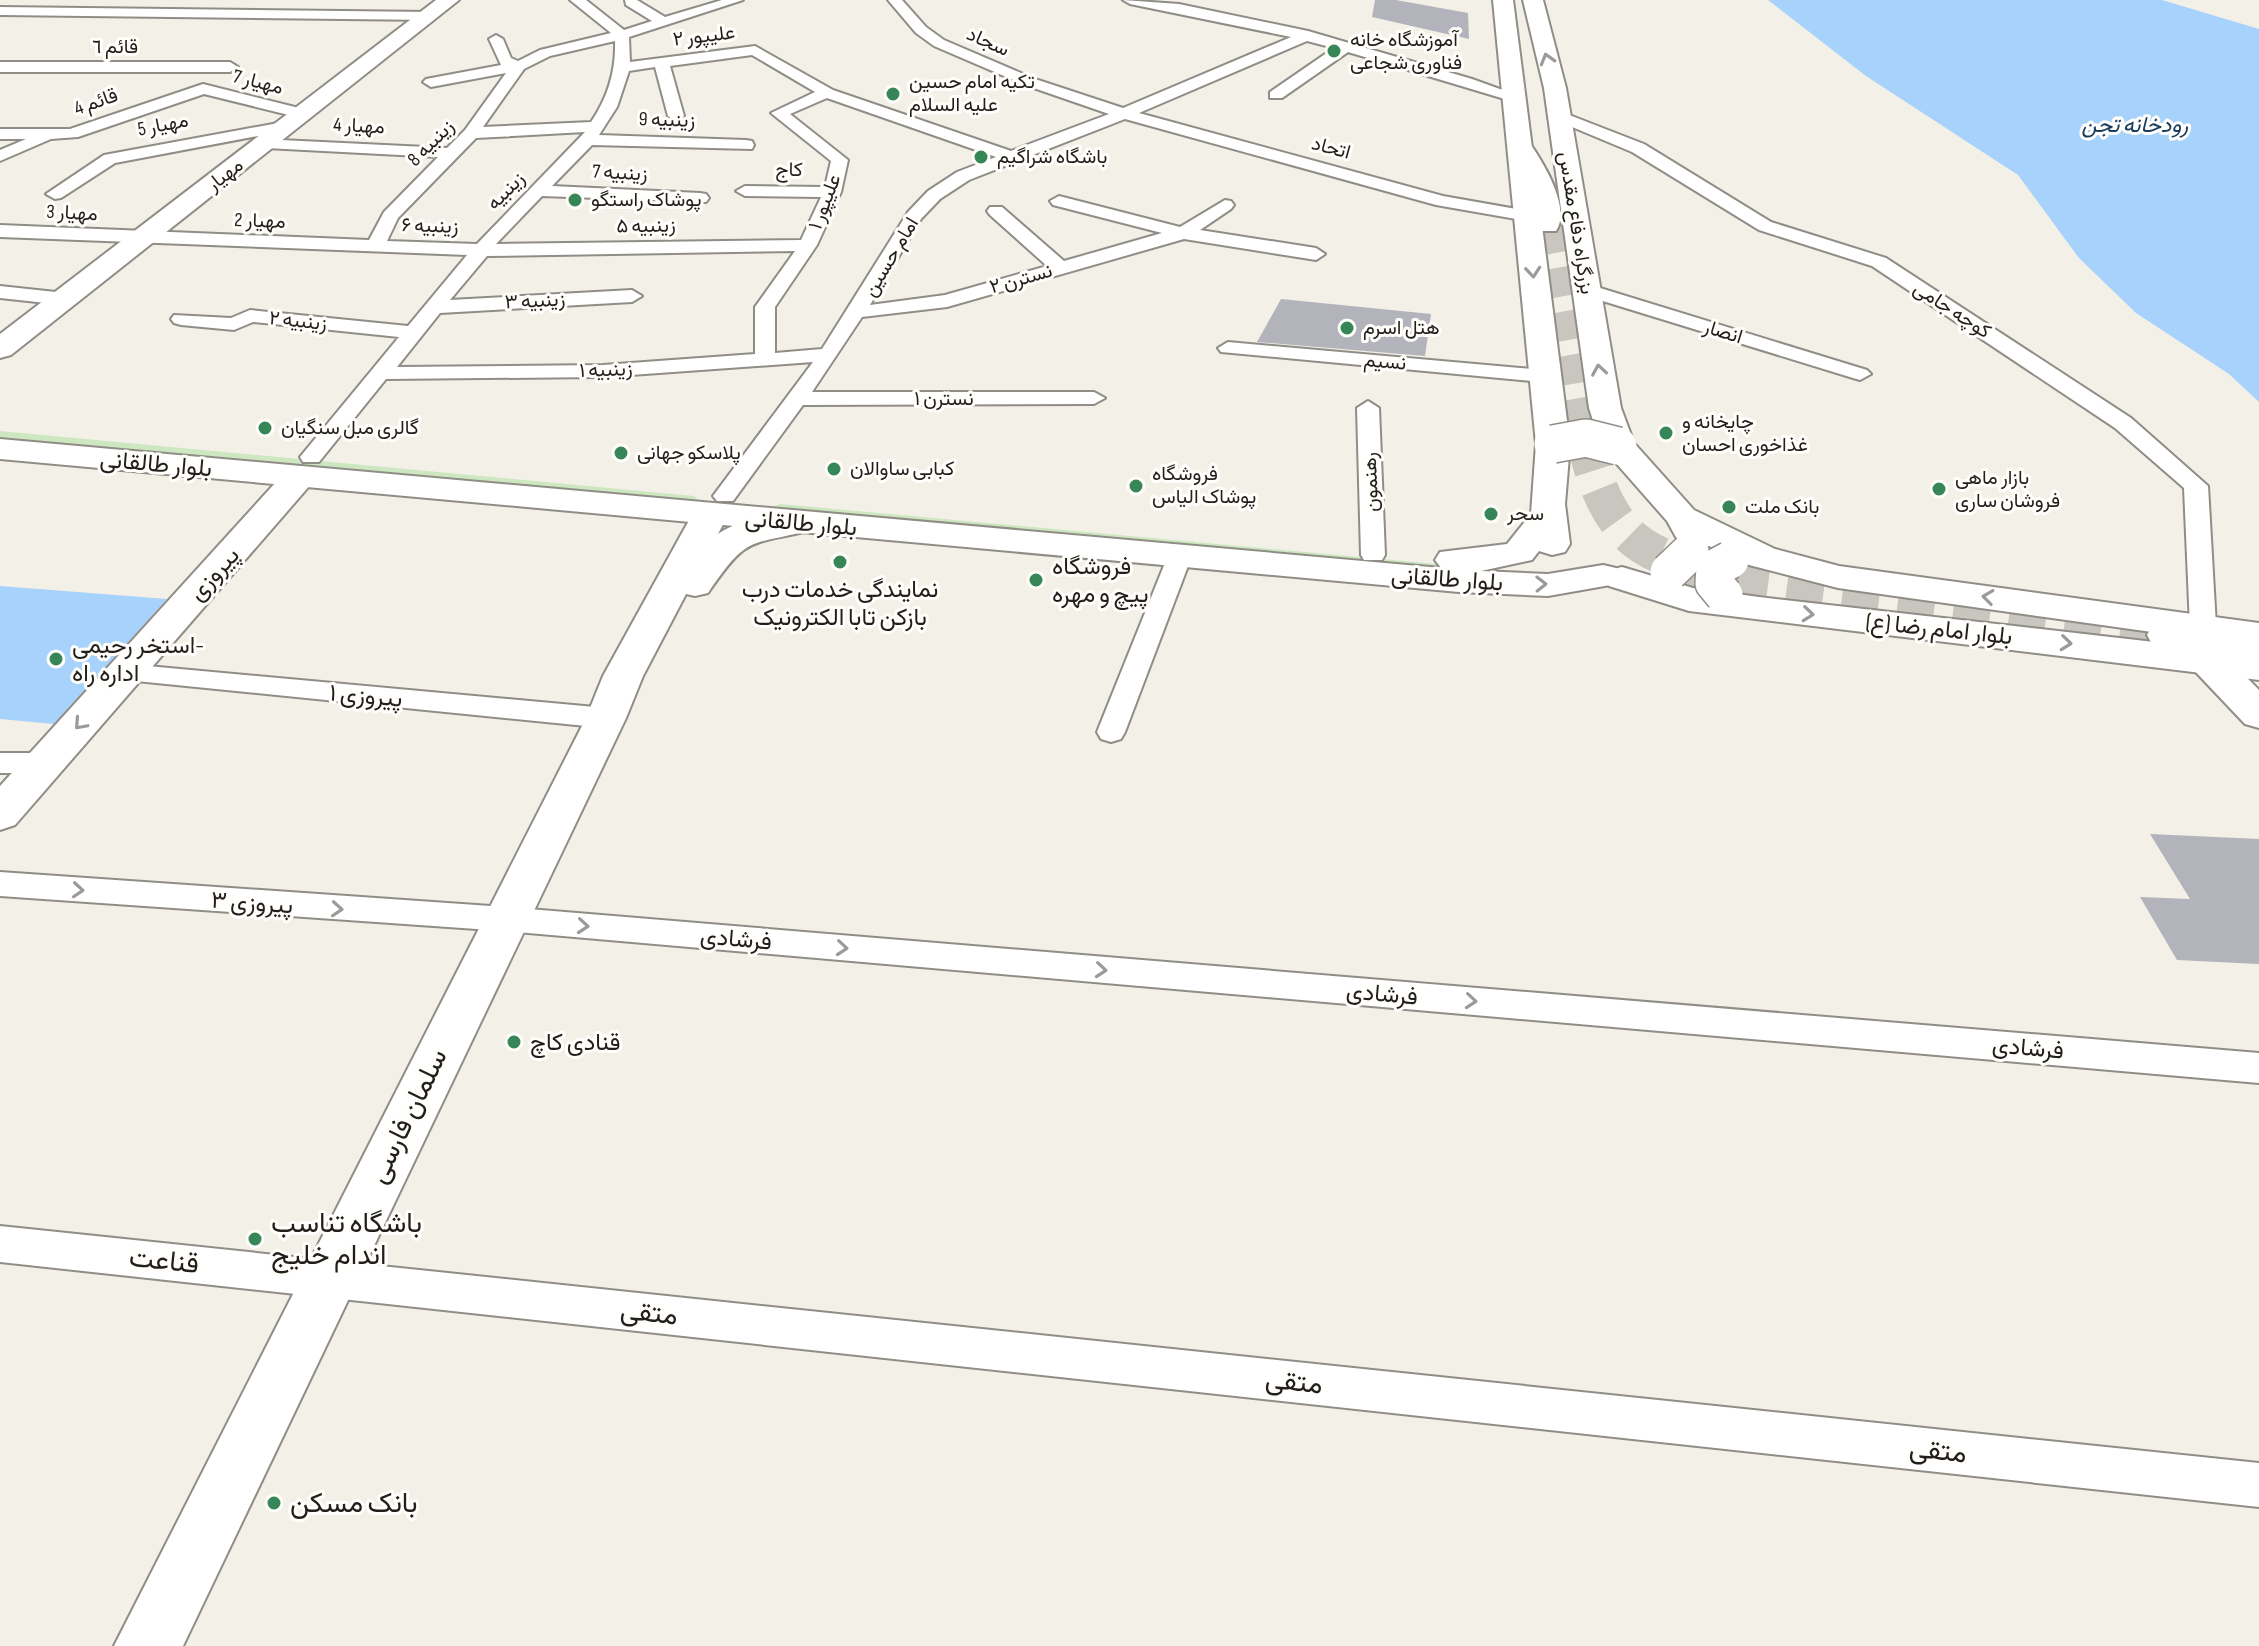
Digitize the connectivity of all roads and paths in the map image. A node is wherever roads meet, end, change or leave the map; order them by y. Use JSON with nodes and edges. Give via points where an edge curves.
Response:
{"nodes":[{"id":1,"x":89,"y":0,"type":"edge"},
{"id":2,"x":577,"y":0,"type":"edge"},
{"id":3,"x":736,"y":0,"type":"edge"},
{"id":4,"x":895,"y":0,"type":"edge"},
{"id":5,"x":1130,"y":0,"type":"edge"},
{"id":6,"x":1503,"y":0,"type":"edge"},
{"id":7,"x":1533,"y":0,"type":"edge"},
{"id":8,"x":631,"y":2,"type":"dead end"},
{"id":9,"x":1219,"y":7,"type":"edge"},
{"id":10,"x":440,"y":8,"type":"edge"},
{"id":11,"x":0,"y":11,"type":"edge"},
{"id":12,"x":72,"y":12,"type":"junction"},
{"id":13,"x":664,"y":23,"type":"junction"},
{"id":14,"x":622,"y":35,"type":"junction"},
{"id":15,"x":1308,"y":35,"type":"junction"},
{"id":16,"x":496,"y":39,"type":"dead end"},
{"id":17,"x":1348,"y":45,"type":"junction"},
{"id":18,"x":661,"y":62,"type":"junction"},
{"id":19,"x":519,"y":66,"type":"junction"},
{"id":20,"x":0,"y":67,"type":"edge"},
{"id":21,"x":230,"y":67,"type":"dead end"},
{"id":22,"x":623,"y":67,"type":"junction"},
{"id":23,"x":431,"y":82,"type":"dead end"},
{"id":24,"x":203,"y":89,"type":"joint"},
{"id":25,"x":827,"y":93,"type":"junction"},
{"id":26,"x":1276,"y":95,"type":"dead end"},
{"id":27,"x":1514,"y":97,"type":"junction"},
{"id":28,"x":1124,"y":114,"type":"junction"},
{"id":29,"x":676,"y":116,"type":"dead end"},
{"id":30,"x":1559,"y":116,"type":"junction"},
{"id":31,"x":297,"y":120,"type":"junction"},
{"id":32,"x":471,"y":133,"type":"junction"},
{"id":33,"x":0,"y":134,"type":"edge"},
{"id":34,"x":52,"y":134,"type":"junction"},
{"id":35,"x":592,"y":134,"type":"junction"},
{"id":36,"x":266,"y":143,"type":"junction"},
{"id":37,"x":746,"y":145,"type":"dead end"},
{"id":38,"x":451,"y":153,"type":"junction"},
{"id":39,"x":0,"y":156,"type":"edge"},
{"id":40,"x":1011,"y":157,"type":"junction"},
{"id":41,"x":538,"y":191,"type":"junction"},
{"id":42,"x":745,"y":191,"type":"dead end"},
{"id":43,"x":832,"y":192,"type":"junction"},
{"id":44,"x":55,"y":194,"type":"dead end"},
{"id":45,"x":700,"y":198,"type":"dead end"},
{"id":46,"x":1059,"y":201,"type":"dead end"},
{"id":47,"x":1225,"y":205,"type":"dead end"},
{"id":48,"x":996,"y":211,"type":"dead end"},
{"id":49,"x":1538,"y":220,"type":"junction"},
{"id":50,"x":0,"y":231,"type":"edge"},
{"id":51,"x":1183,"y":233,"type":"junction"},
{"id":52,"x":143,"y":239,"type":"junction"},
{"id":53,"x":808,"y":245,"type":"junction"},
{"id":54,"x":375,"y":246,"type":"junction"},
{"id":55,"x":484,"y":250,"type":"junction"},
{"id":56,"x":1316,"y":254,"type":"dead end"},
{"id":57,"x":1060,"y":268,"type":"junction"},
{"id":58,"x":1587,"y":290,"type":"junction"},
{"id":59,"x":0,"y":292,"type":"edge"},
{"id":60,"x":632,"y":296,"type":"dead end"},
{"id":61,"x":65,"y":299,"type":"junction"},
{"id":62,"x":437,"y":307,"type":"junction"},
{"id":63,"x":858,"y":312,"type":"junction"},
{"id":64,"x":181,"y":319,"type":"dead end"},
{"id":65,"x":416,"y":333,"type":"junction"},
{"id":66,"x":1228,"y":348,"type":"dead end"},
{"id":67,"x":0,"y":349,"type":"edge"},
{"id":68,"x":829,"y":355,"type":"junction"},
{"id":69,"x":765,"y":358,"type":"junction"},
{"id":70,"x":383,"y":373,"type":"junction"},
{"id":71,"x":1860,"y":374,"type":"dead end"},
{"id":72,"x":1543,"y":376,"type":"junction"},
{"id":73,"x":1094,"y":398,"type":"dead end"},
{"id":74,"x":795,"y":399,"type":"junction"},
{"id":75,"x":1368,"y":408,"type":"dead end"},
{"id":76,"x":1556,"y":429,"type":"junction"},
{"id":77,"x":1609,"y":430,"type":"junction"},
{"id":78,"x":14,"y":440,"type":"edge"},
{"id":79,"x":305,"y":467,"type":"junction"},
{"id":80,"x":727,"y":503,"type":"junction"},
{"id":81,"x":1549,"y":515,"type":"junction"},
{"id":82,"x":800,"y":523,"type":"junction"},
{"id":83,"x":1681,"y":547,"type":"junction"},
{"id":84,"x":1373,"y":555,"type":"junction"},
{"id":85,"x":1179,"y":558,"type":"junction"},
{"id":86,"x":1771,"y":559,"type":"junction"},
{"id":87,"x":1612,"y":577,"type":"junction"},
{"id":88,"x":1763,"y":609,"type":"junction"},
{"id":89,"x":650,"y":631,"type":"junction"},
{"id":90,"x":2166,"y":635,"type":"tunnel mouth"},
{"id":91,"x":2259,"y":635,"type":"edge"},
{"id":92,"x":2204,"y":642,"type":"junction"},
{"id":93,"x":2259,"y":657,"type":"edge"},
{"id":94,"x":2259,"y":667,"type":"edge"},
{"id":95,"x":126,"y":673,"type":"junction"},
{"id":96,"x":2259,"y":714,"type":"edge"},
{"id":97,"x":606,"y":718,"type":"junction"},
{"id":98,"x":1111,"y":732,"type":"dead end"},
{"id":99,"x":0,"y":763,"type":"edge"},
{"id":100,"x":46,"y":763,"type":"junction"},
{"id":101,"x":0,"y":814,"type":"edge"},
{"id":102,"x":0,"y":884,"type":"edge"},
{"id":103,"x":505,"y":919,"type":"junction"},
{"id":104,"x":2259,"y":1068,"type":"edge"},
{"id":105,"x":0,"y":1244,"type":"edge"},
{"id":106,"x":328,"y":1279,"type":"junction"},
{"id":107,"x":2259,"y":1485,"type":"edge"},
{"id":108,"x":148,"y":1646,"type":"edge"}],
"edges":[{"from":1,"to":12,"type":"street"},
{"from":2,"to":14,"type":"street"},
{"from":3,"to":13,"type":"street"},
{"from":4,"to":28,"type":"street","name":"سجاد","via":[[939,43]]},
{"from":5,"to":9,"type":"street"},
{"from":6,"to":27,"type":"main road","name":"بزرگراه دفاع مقدس"},
{"from":30,"to":7,"type":"main road","name":"بزرگراه دفاع مقدس","one_way":true},
{"from":8,"to":13,"type":"street"},
{"from":9,"to":15,"type":"street"},
{"from":10,"to":12,"type":"street"},
{"from":10,"to":31,"type":"main road","name":"مهیار"},
{"from":11,"to":12,"type":"street"},
{"from":13,"to":14,"type":"street"},
{"from":14,"to":19,"type":"street","via":[[545,53]]},
{"from":14,"to":22,"type":"street","name":"زینبیه"},
{"from":15,"to":17,"type":"street"},
{"from":15,"to":28,"type":"street","name":"امام حسین"},
{"from":16,"to":19,"type":"street","via":[[505,61]]},
{"from":17,"to":26,"type":"street"},
{"from":17,"to":27,"type":"street"},
{"from":18,"to":22,"type":"street","name":"علیپور ۲"},
{"from":18,"to":25,"type":"street","name":"علیپور ۲","via":[[755,50]]},
{"from":18,"to":29,"type":"street"},
{"from":19,"to":23,"type":"street"},
{"from":19,"to":32,"type":"street"},
{"from":20,"to":21,"type":"street","name":"قائم ٦"},
{"from":22,"to":35,"type":"street","name":"زینبیه","via":[[609,107]]},
{"from":24,"to":31,"type":"street","name":"مهیار 7"},
{"from":24,"to":34,"type":"street","name":"قائم 4","via":[[72,134]]},
{"from":25,"to":40,"type":"street","name":"علیپور ۲"},
{"from":25,"to":43,"type":"street","name":"علیپور ۱","via":[[779,113],[840,160]]},
{"from":27,"to":49,"type":"main road","name":"بزرگراه دفاع مقدس"},
{"from":28,"to":40,"type":"street","name":"امام حسین"},
{"from":28,"to":49,"type":"street","name":"اتحاد","via":[[1442,201]]},
{"from":30,"to":58,"type":"main road","name":"بزرگراه دفاع مقدس"},
{"from":30,"to":92,"type":"street","name":"کوچه جامی","via":[[1638,148],[1765,226],[1879,262],[2123,423],[2196,486]]},
{"from":31,"to":36,"type":"main road","name":"مهیار"},
{"from":31,"to":44,"type":"street","name":"مهیار 5","via":[[110,159]]},
{"from":32,"to":35,"type":"street","name":"زینبیه 8"},
{"from":32,"to":38,"type":"street","name":"زینبیه 8"},
{"from":33,"to":34,"type":"street","name":"قائم 4"},
{"from":34,"to":39,"type":"street"},
{"from":35,"to":37,"type":"street","name":"زینبیه 9"},
{"from":35,"to":41,"type":"street","name":"زینبیه"},
{"from":36,"to":38,"type":"street","name":"مهیار 4"},
{"from":36,"to":52,"type":"main road","name":"مهیار"},
{"from":38,"to":54,"type":"street","name":"زینبیه 8","via":[[390,216]]},
{"from":40,"to":63,"type":"street","name":"امام حسین","via":[[963,176],[934,195],[914,216]]},
{"from":41,"to":45,"type":"street","name":"زینبیه 7"},
{"from":41,"to":55,"type":"street","name":"زینبیه"},
{"from":42,"to":43,"type":"street","name":"کاج"},
{"from":43,"to":53,"type":"street","name":"علیپور ۱"},
{"from":46,"to":51,"type":"street"},
{"from":47,"to":51,"type":"street"},
{"from":48,"to":57,"type":"street"},
{"from":49,"to":72,"type":"main road","name":"بزرگراه دفاع مقدس","one_way":true},
{"from":50,"to":52,"type":"street","name":"مهیار 3"},
{"from":51,"to":56,"type":"street"},
{"from":51,"to":57,"type":"street","name":"نسترن ۲"},
{"from":52,"to":54,"type":"street","name":"مهیار 2"},
{"from":52,"to":61,"type":"main road","name":"مهیار"},
{"from":53,"to":55,"type":"street","name":"زینبیه ۵"},
{"from":53,"to":69,"type":"street","name":"علیپور ۱","via":[[765,307]]},
{"from":54,"to":55,"type":"street","name":"زینبیه ۶"},
{"from":55,"to":62,"type":"street","name":"زینبیه"},
{"from":57,"to":63,"type":"street","name":"نسترن ۲","via":[[947,301]]},
{"from":58,"to":71,"type":"street","name":"انصار"},
{"from":77,"to":58,"type":"main road","name":"بزرگراه دفاع مقدس","one_way":true},
{"from":59,"to":61,"type":"street"},
{"from":60,"to":62,"type":"street","name":"زینبیه ۳"},
{"from":61,"to":67,"type":"main road","name":"مهیار"},
{"from":62,"to":65,"type":"street","name":"زینبیه"},
{"from":63,"to":68,"type":"street","name":"امام حسین"},
{"from":64,"to":65,"type":"street","name":"زینبیه ۲","via":[[234,324],[250,316]]},
{"from":65,"to":70,"type":"street","name":"زینبیه"},
{"from":66,"to":72,"type":"street","name":"نسیم"},
{"from":68,"to":69,"type":"street","name":"زینبیه ۱"},
{"from":68,"to":74,"type":"street","name":"امام حسین"},
{"from":69,"to":70,"type":"street","name":"زینبیه ۱","via":[[603,371]]},
{"from":70,"to":79,"type":"street","name":"زینبیه"},
{"from":72,"to":76,"type":"main road","name":"بزرگراه دفاع مقدس"},
{"from":73,"to":74,"type":"street","name":"نسترن ۱"},
{"from":74,"to":80,"type":"street","name":"امام حسین"},
{"from":75,"to":84,"type":"street","name":"رهنمون"},
{"from":76,"to":77,"type":"main road","bridge":true,"via":[[1564,439]]},
{"from":76,"to":81,"type":"main road","name":"بزرگراه دفاع مقدس"},
{"from":77,"to":83,"type":"main road","name":"بلوار امام رضا (ع)"},
{"from":78,"to":79,"type":"main road","name":"بلوار طالقانی"},
{"from":79,"to":80,"type":"main road","name":"بلوار طالقانی"},
{"from":79,"to":95,"type":"main road","name":"پیروزی"},
{"from":80,"to":82,"type":"main road","name":"بلوار طالقانی"},
{"from":80,"to":84,"type":"main road","name":"بلوار طالقانی"},
{"from":80,"to":89,"type":"main road","name":"سلمان فارسی"},
{"from":81,"to":84,"type":"main road","name":"بلوار طالقانی","via":[[1519,552],[1474,561]]},
{"from":81,"to":87,"type":"main road","name":"بلوار امام رضا (ع)","via":[[1556,552],[1576,568]]},
{"from":82,"to":85,"type":"main road","name":"بلوار طالقانی"},
{"from":82,"to":89,"type":"main road","name":"سلمان فارسی","via":[[735,536],[712,558],[679,614]]},
{"from":83,"to":86,"type":"main road","name":"بلوار امام رضا (ع)","via":[[1727,542]]},
{"from":83,"to":87,"type":"main road","name":"بلوار طالقانی"},
{"from":85,"to":87,"type":"main road","name":"بلوار طالقانی","one_way":true,"via":[[1485,583],[1548,585]]},
{"from":85,"to":98,"type":"street"},
{"from":86,"to":88,"type":"main road","via":[[1748,557],[1727,577]]},
{"from":92,"to":86,"type":"main road","name":"بلوار امام رضا (ع)","one_way":true,"via":[[1838,577]]},
{"from":87,"to":88,"type":"main road","name":"بلوار امام رضا (ع)","via":[[1689,599]]},
{"from":88,"to":92,"type":"main road","name":"بلوار امام رضا (ع)","one_way":true},
{"from":89,"to":97,"type":"main road","name":"سلمان فارسی"},
{"from":90,"to":93,"type":"main road"},
{"from":91,"to":92,"type":"main road","name":"بلوار امام رضا (ع)"},
{"from":92,"to":94,"type":"main road","name":"بلوار امام رضا (ع)"},
{"from":92,"to":96,"type":"main road"},
{"from":95,"to":97,"type":"street","name":"پیروزی ١"},
{"from":95,"to":100,"type":"main road","name":"پیروزی","one_way":true},
{"from":97,"to":103,"type":"main road","name":"سلمان فارسی"},
{"from":99,"to":100,"type":"street"},
{"from":100,"to":101,"type":"main road","name":"پیروزی"},
{"from":102,"to":103,"type":"street","name":"پیروزی ٣","one_way":true},
{"from":103,"to":104,"type":"street","name":"فرشادی","one_way":true},
{"from":103,"to":106,"type":"main road","name":"سلمان فارسی"},
{"from":105,"to":106,"type":"street","name":"قناعت"},
{"from":106,"to":107,"type":"street","name":"متقی"},
{"from":106,"to":108,"type":"main road","name":"سلمان فارسی"}]}
